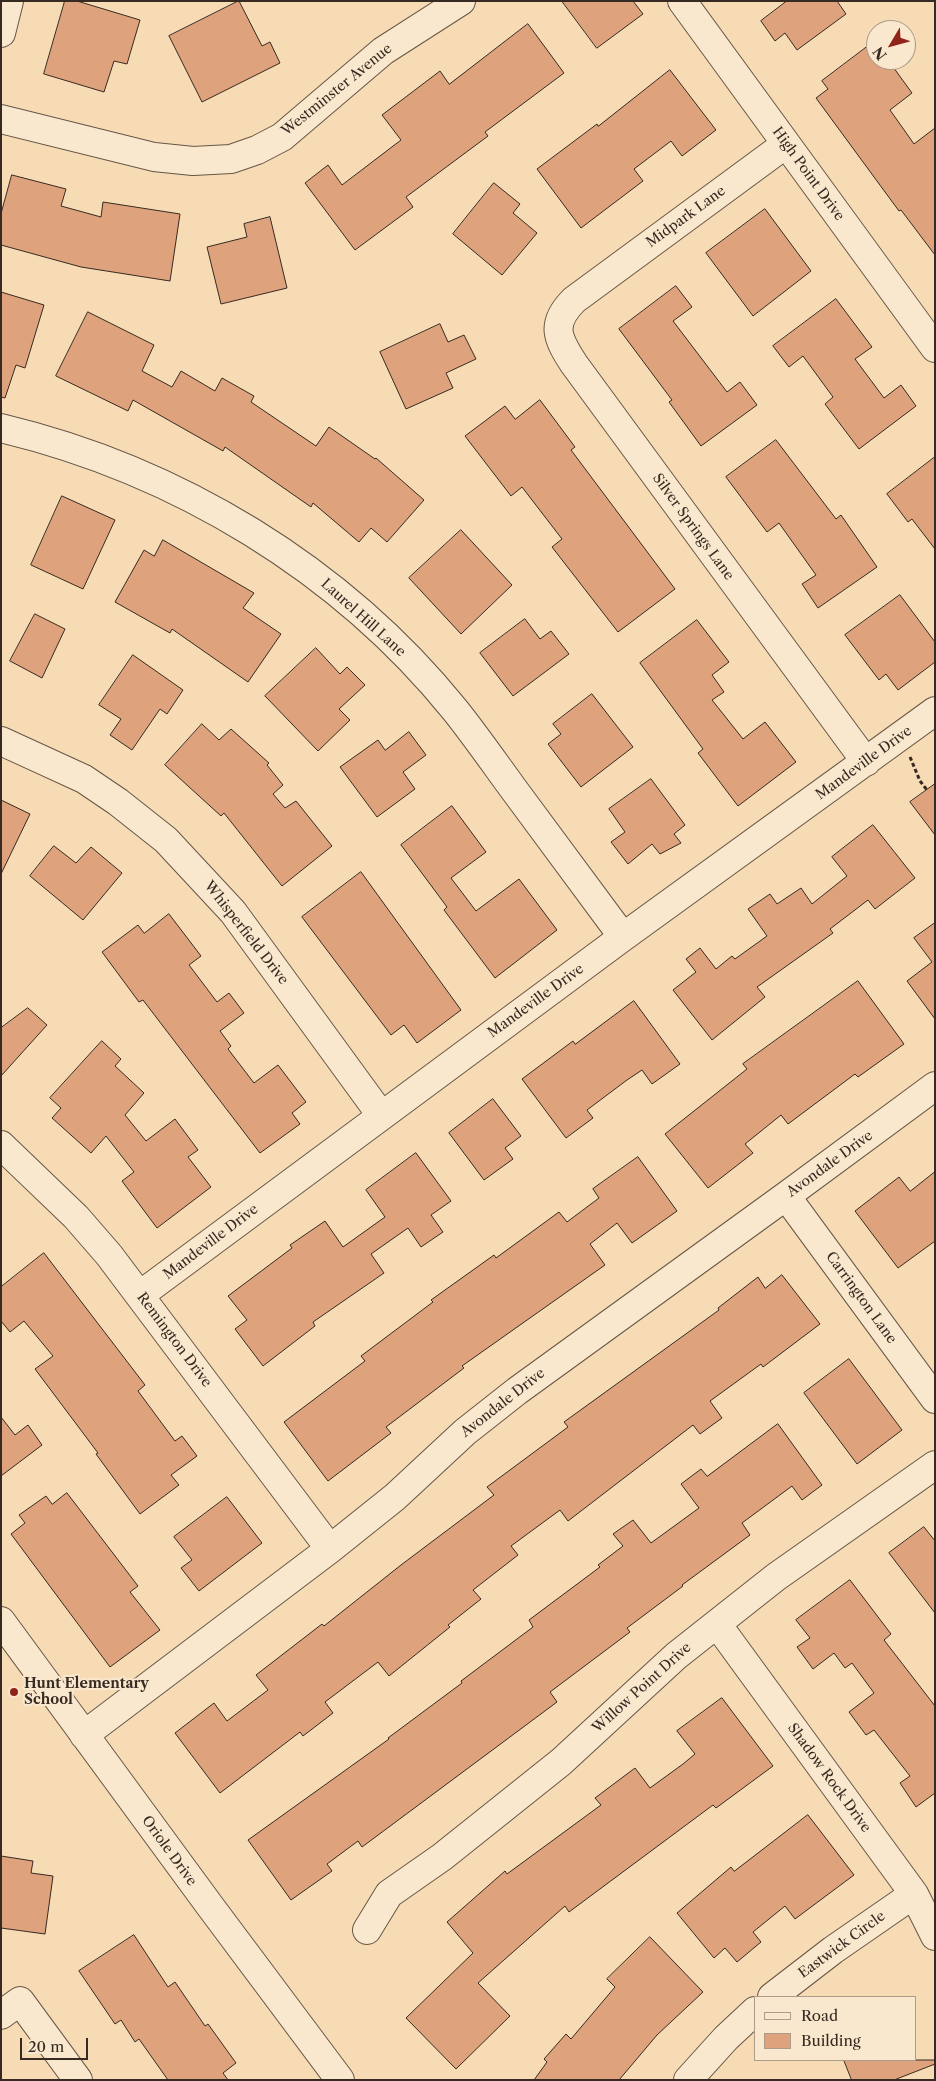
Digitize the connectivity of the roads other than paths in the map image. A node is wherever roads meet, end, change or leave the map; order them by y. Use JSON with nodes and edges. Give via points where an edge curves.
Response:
{"nodes":[{"id":1,"x":9,"y":1,"type":"edge"},
{"id":2,"x":461,"y":1,"type":"edge"},
{"id":3,"x":682,"y":1,"type":"edge"},
{"id":4,"x":1,"y":33,"type":"edge"},
{"id":5,"x":1,"y":119,"type":"edge"},
{"id":6,"x":786,"y":144,"type":"junction"},
{"id":7,"x":586,"y":290,"type":"joint"},
{"id":8,"x":935,"y":348,"type":"edge"},
{"id":9,"x":1,"y":428,"type":"edge"},
{"id":10,"x":935,"y":711,"type":"edge"},
{"id":11,"x":1,"y":741,"type":"edge"},
{"id":12,"x":866,"y":762,"type":"junction"},
{"id":13,"x":624,"y":937,"type":"junction"},
{"id":14,"x":935,"y":1086,"type":"edge"},
{"id":15,"x":382,"y":1115,"type":"junction"},
{"id":16,"x":1,"y":1145,"type":"edge"},
{"id":17,"x":786,"y":1196,"type":"junction"},
{"id":18,"x":140,"y":1295,"type":"junction"},
{"id":19,"x":935,"y":1399,"type":"edge"},
{"id":20,"x":935,"y":1465,"type":"edge"},
{"id":21,"x":330,"y":1549,"type":"junction"},
{"id":22,"x":1,"y":1621,"type":"edge"},
{"id":23,"x":717,"y":1624,"type":"junction"},
{"id":24,"x":84,"y":1734,"type":"junction"},
{"id":25,"x":914,"y":1894,"type":"junction"},
{"id":26,"x":367,"y":1930,"type":"dead end"},
{"id":27,"x":935,"y":1936,"type":"edge"},
{"id":28,"x":773,"y":1996,"type":"edge"},
{"id":29,"x":11,"y":2008,"type":"edge"},
{"id":30,"x":754,"y":2012,"type":"edge"},
{"id":31,"x":78,"y":2080,"type":"edge"},
{"id":32,"x":340,"y":2080,"type":"edge"},
{"id":33,"x":688,"y":2080,"type":"edge"}],
"edges":[{"from":1,"to":4,"type":"street"},
{"from":2,"to":5,"type":"street","name":"Westminster Avenue","via":[[382,51],[282,136],[257,150],[231,158],[193,161],[154,157]]},
{"from":3,"to":6,"type":"street","name":"High Point Drive"},
{"from":6,"to":7,"type":"street","name":"Midpark Lane"},
{"from":6,"to":8,"type":"street","name":"High Point Drive"},
{"from":7,"to":12,"type":"street","name":"Silver Springs Lane","via":[[564,310],[558,322],[563,346]]},
{"from":9,"to":13,"type":"street","name":"Laurel Hill Lane","via":[[80,450],[185,495],[278,548],[325,582],[410,660],[454,710]]},
{"from":10,"to":12,"type":"street","name":"Mandeville Drive"},
{"from":11,"to":15,"type":"street","name":"Whisperfield Drive","via":[[84,779],[166,840],[232,912]]},
{"from":12,"to":13,"type":"street","name":"Mandeville Drive"},
{"from":13,"to":15,"type":"street","name":"Mandeville Drive"},
{"from":14,"to":17,"type":"street","name":"Avondale Drive"},
{"from":15,"to":18,"type":"street","name":"Mandeville Drive"},
{"from":16,"to":18,"type":"street","name":"Remington Drive","via":[[76,1217]]},
{"from":17,"to":19,"type":"street","name":"Carrington Lane"},
{"from":17,"to":21,"type":"street","name":"Avondale Drive","via":[[517,1390]]},
{"from":18,"to":21,"type":"street","name":"Remington Drive"},
{"from":20,"to":23,"type":"street","name":"Willow Point Drive","via":[[776,1577]]},
{"from":21,"to":24,"type":"street","name":"Avondale Drive"},
{"from":22,"to":24,"type":"street","name":"Oriole Drive"},
{"from":23,"to":25,"type":"street","name":"Shadow Rock Drive"},
{"from":23,"to":26,"type":"street","name":"Willow Point Drive","via":[[676,1656],[561,1762],[389,1894]]},
{"from":24,"to":32,"type":"street","name":"Oriole Drive"},
{"from":25,"to":27,"type":"street","name":"Shadow Rock Drive"},
{"from":25,"to":28,"type":"street","name":"Eastwick Circle"},
{"from":29,"to":31,"type":"street"},
{"from":30,"to":33,"type":"street"}]}
